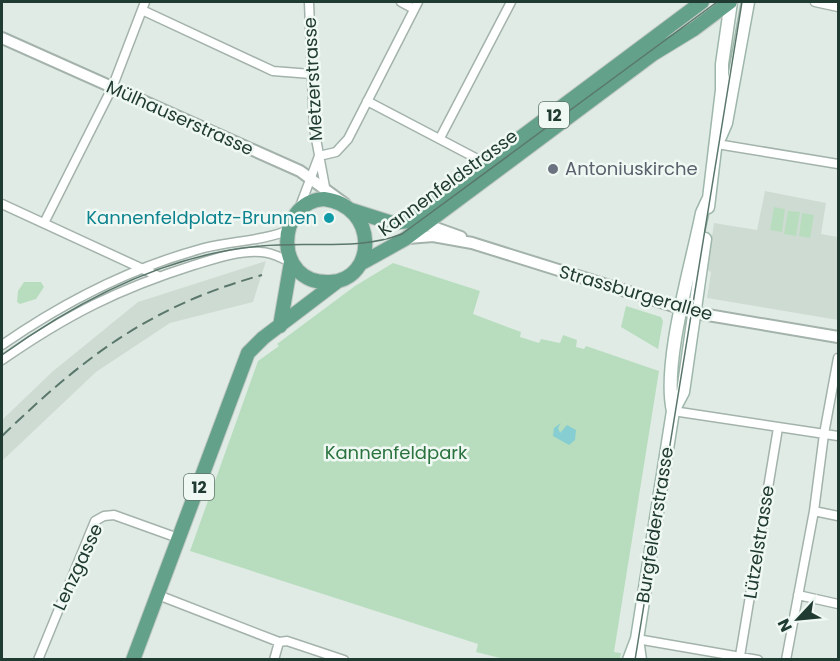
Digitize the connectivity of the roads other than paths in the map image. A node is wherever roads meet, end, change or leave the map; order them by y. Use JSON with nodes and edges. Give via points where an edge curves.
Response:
{"nodes":[{"id":1,"x":309,"y":2,"type":"edge"},
{"id":2,"x":401,"y":2,"type":"edge"},
{"id":3,"x":511,"y":2,"type":"edge"},
{"id":4,"x":702,"y":2,"type":"edge"},
{"id":5,"x":730,"y":2,"type":"edge"},
{"id":6,"x":748,"y":2,"type":"edge"},
{"id":7,"x":815,"y":2,"type":"edge"},
{"id":8,"x":416,"y":5,"type":"edge"},
{"id":9,"x":144,"y":6,"type":"edge"},
{"id":10,"x":838,"y":7,"type":"edge"},
{"id":11,"x":2,"y":39,"type":"edge"},
{"id":12,"x":311,"y":74,"type":"junction"},
{"id":13,"x":112,"y":88,"type":"junction"},
{"id":14,"x":367,"y":100,"type":"junction"},
{"id":15,"x":440,"y":138,"type":"junction"},
{"id":16,"x":717,"y":144,"type":"junction"},
{"id":17,"x":319,"y":156,"type":"junction"},
{"id":18,"x":838,"y":164,"type":"edge"},
{"id":19,"x":491,"y":168,"type":"junction"},
{"id":20,"x":310,"y":177,"type":"junction"},
{"id":21,"x":325,"y":187,"type":"junction"},
{"id":22,"x":708,"y":200,"type":"junction"},
{"id":23,"x":2,"y":204,"type":"edge"},
{"id":24,"x":351,"y":210,"type":"junction"},
{"id":25,"x":298,"y":212,"type":"junction"},
{"id":26,"x":409,"y":221,"type":"junction"},
{"id":27,"x":44,"y":223,"type":"junction"},
{"id":28,"x":426,"y":223,"type":"junction"},
{"id":29,"x":289,"y":230,"type":"junction"},
{"id":30,"x":405,"y":239,"type":"junction"},
{"id":31,"x":472,"y":243,"type":"junction"},
{"id":32,"x":291,"y":262,"type":"junction"},
{"id":33,"x":360,"y":264,"type":"junction"},
{"id":34,"x":143,"y":267,"type":"junction"},
{"id":35,"x":159,"y":276,"type":"junction"},
{"id":36,"x":338,"y":281,"type":"junction"},
{"id":37,"x":682,"y":308,"type":"junction"},
{"id":38,"x":696,"y":314,"type":"junction"},
{"id":39,"x":280,"y":326,"type":"junction"},
{"id":40,"x":838,"y":337,"type":"edge"},
{"id":41,"x":2,"y":345,"type":"edge"},
{"id":42,"x":838,"y":358,"type":"edge"},
{"id":43,"x":2,"y":359,"type":"edge"},
{"id":44,"x":673,"y":411,"type":"junction"},
{"id":45,"x":778,"y":428,"type":"junction"},
{"id":46,"x":824,"y":434,"type":"junction"},
{"id":47,"x":838,"y":436,"type":"edge"},
{"id":48,"x":814,"y":512,"type":"junction"},
{"id":49,"x":838,"y":516,"type":"edge"},
{"id":50,"x":178,"y":538,"type":"junction"},
{"id":51,"x":158,"y":595,"type":"junction"},
{"id":52,"x":798,"y":595,"type":"junction"},
{"id":53,"x":838,"y":604,"type":"edge"},
{"id":54,"x":637,"y":639,"type":"junction"},
{"id":55,"x":279,"y":642,"type":"junction"},
{"id":56,"x":740,"y":656,"type":"junction"},
{"id":57,"x":38,"y":660,"type":"edge"},
{"id":58,"x":133,"y":660,"type":"edge"},
{"id":59,"x":274,"y":660,"type":"edge"},
{"id":60,"x":344,"y":660,"type":"edge"},
{"id":61,"x":629,"y":660,"type":"edge"},
{"id":62,"x":640,"y":660,"type":"edge"},
{"id":63,"x":758,"y":660,"type":"edge"},
{"id":64,"x":786,"y":660,"type":"edge"}],
"edges":[{"from":1,"to":12,"type":"street","name":"Metzerstrasse"},
{"from":2,"to":8,"type":"street"},
{"from":3,"to":15,"type":"street"},
{"from":4,"to":19,"type":"main road","name":"Kannenfeldstrasse","number":"12"},
{"from":5,"to":16,"type":"main road","name":"Burgfelderstrasse"},
{"from":5,"to":19,"type":"main road","name":"Kannenfeldstrasse","number":"12"},
{"from":6,"to":16,"type":"main road","name":"Burgfelderstrasse","via":[[726,123]]},
{"from":7,"to":10,"type":"street"},
{"from":8,"to":14,"type":"street"},
{"from":9,"to":12,"type":"street","via":[[273,71]]},
{"from":9,"to":13,"type":"street"},
{"from":11,"to":13,"type":"street","name":"Mülhauserstrasse"},
{"from":12,"to":17,"type":"street","name":"Metzerstrasse"},
{"from":13,"to":20,"type":"street","name":"Mülhauserstrasse"},
{"from":13,"to":27,"type":"street"},
{"from":14,"to":15,"type":"street"},
{"from":14,"to":17,"type":"street","via":[[342,146]]},
{"from":15,"to":19,"type":"street"},
{"from":16,"to":18,"type":"street"},
{"from":16,"to":22,"type":"main road","name":"Burgfelderstrasse"},
{"from":17,"to":20,"type":"street","name":"Metzerstrasse"},
{"from":17,"to":21,"type":"street","name":"Metzerstrasse"},
{"from":19,"to":26,"type":"main road","name":"Kannenfeldstrasse","number":"12"},
{"from":19,"to":28,"type":"main road","name":"Kannenfeldstrasse","number":"12"},
{"from":20,"to":21,"type":"street","name":"Mülhauserstrasse"},
{"from":20,"to":25,"type":"street","name":"Metzerstrasse"},
{"from":21,"to":24,"type":"street","name":"Mülhauserstrasse"},
{"from":22,"to":37,"type":"main road","name":"Burgfelderstrasse"},
{"from":22,"to":38,"type":"main road","name":"Burgfelderstrasse"},
{"from":23,"to":27,"type":"street"},
{"from":24,"to":25,"type":"main road","via":[[324,199]]},
{"from":24,"to":26,"type":"main road","name":"Kannenfeldstrasse","via":[[392,223]]},
{"from":24,"to":33,"type":"main road","via":[[365,234]]},
{"from":25,"to":29,"type":"main road"},
{"from":26,"to":28,"type":"street","name":"Strassburgerallee"},
{"from":27,"to":34,"type":"street"},
{"from":28,"to":30,"type":"main road","name":"Kannenfeldstrasse","number":"12"},
{"from":28,"to":31,"type":"street","name":"Strassburgerallee"},
{"from":29,"to":32,"type":"main road"},
{"from":29,"to":34,"type":"street","via":[[204,248]]},
{"from":30,"to":31,"type":"street","name":"Strassburgerallee","via":[[433,236]]},
{"from":30,"to":33,"type":"main road","name":"Kannenfeldstrasse","number":"12"},
{"from":31,"to":37,"type":"street","name":"Strassburgerallee"},
{"from":32,"to":35,"type":"street","via":[[267,252],[253,252]]},
{"from":32,"to":36,"type":"main road","via":[[308,278]]},
{"from":32,"to":39,"type":"main road"},
{"from":33,"to":36,"type":"main road"},
{"from":34,"to":35,"type":"street"},
{"from":34,"to":41,"type":"street","via":[[58,308]]},
{"from":35,"to":43,"type":"street","via":[[110,294]]},
{"from":36,"to":39,"type":"main road","number":"12"},
{"from":37,"to":38,"type":"street","name":"Strassburgerallee"},
{"from":37,"to":44,"type":"main road","name":"Burgfelderstrasse","via":[[670,380]]},
{"from":38,"to":40,"type":"street","name":"Strassburgerallee"},
{"from":38,"to":44,"type":"main road","name":"Burgfelderstrasse","via":[[683,392]]},
{"from":39,"to":50,"type":"main road","number":"12","via":[[248,353]]},
{"from":42,"to":46,"type":"street"},
{"from":44,"to":45,"type":"street"},
{"from":44,"to":54,"type":"main road","name":"Burgfelderstrasse"},
{"from":45,"to":46,"type":"street"},
{"from":45,"to":56,"type":"street","name":"Lützelstrasse"},
{"from":46,"to":47,"type":"street"},
{"from":46,"to":48,"type":"street"},
{"from":48,"to":49,"type":"street"},
{"from":48,"to":52,"type":"street"},
{"from":50,"to":51,"type":"main road","number":"12"},
{"from":50,"to":57,"type":"street","name":"Lenzgasse","via":[[114,514],[95,521]]},
{"from":51,"to":55,"type":"street"},
{"from":51,"to":58,"type":"main road","number":"12"},
{"from":52,"to":53,"type":"street"},
{"from":52,"to":64,"type":"street"},
{"from":54,"to":56,"type":"street"},
{"from":54,"to":61,"type":"main road","name":"Burgfelderstrasse"},
{"from":54,"to":62,"type":"main road","name":"Burgfelderstrasse"},
{"from":55,"to":59,"type":"street"},
{"from":55,"to":60,"type":"street","via":[[287,641]]},
{"from":56,"to":63,"type":"street"}]}
